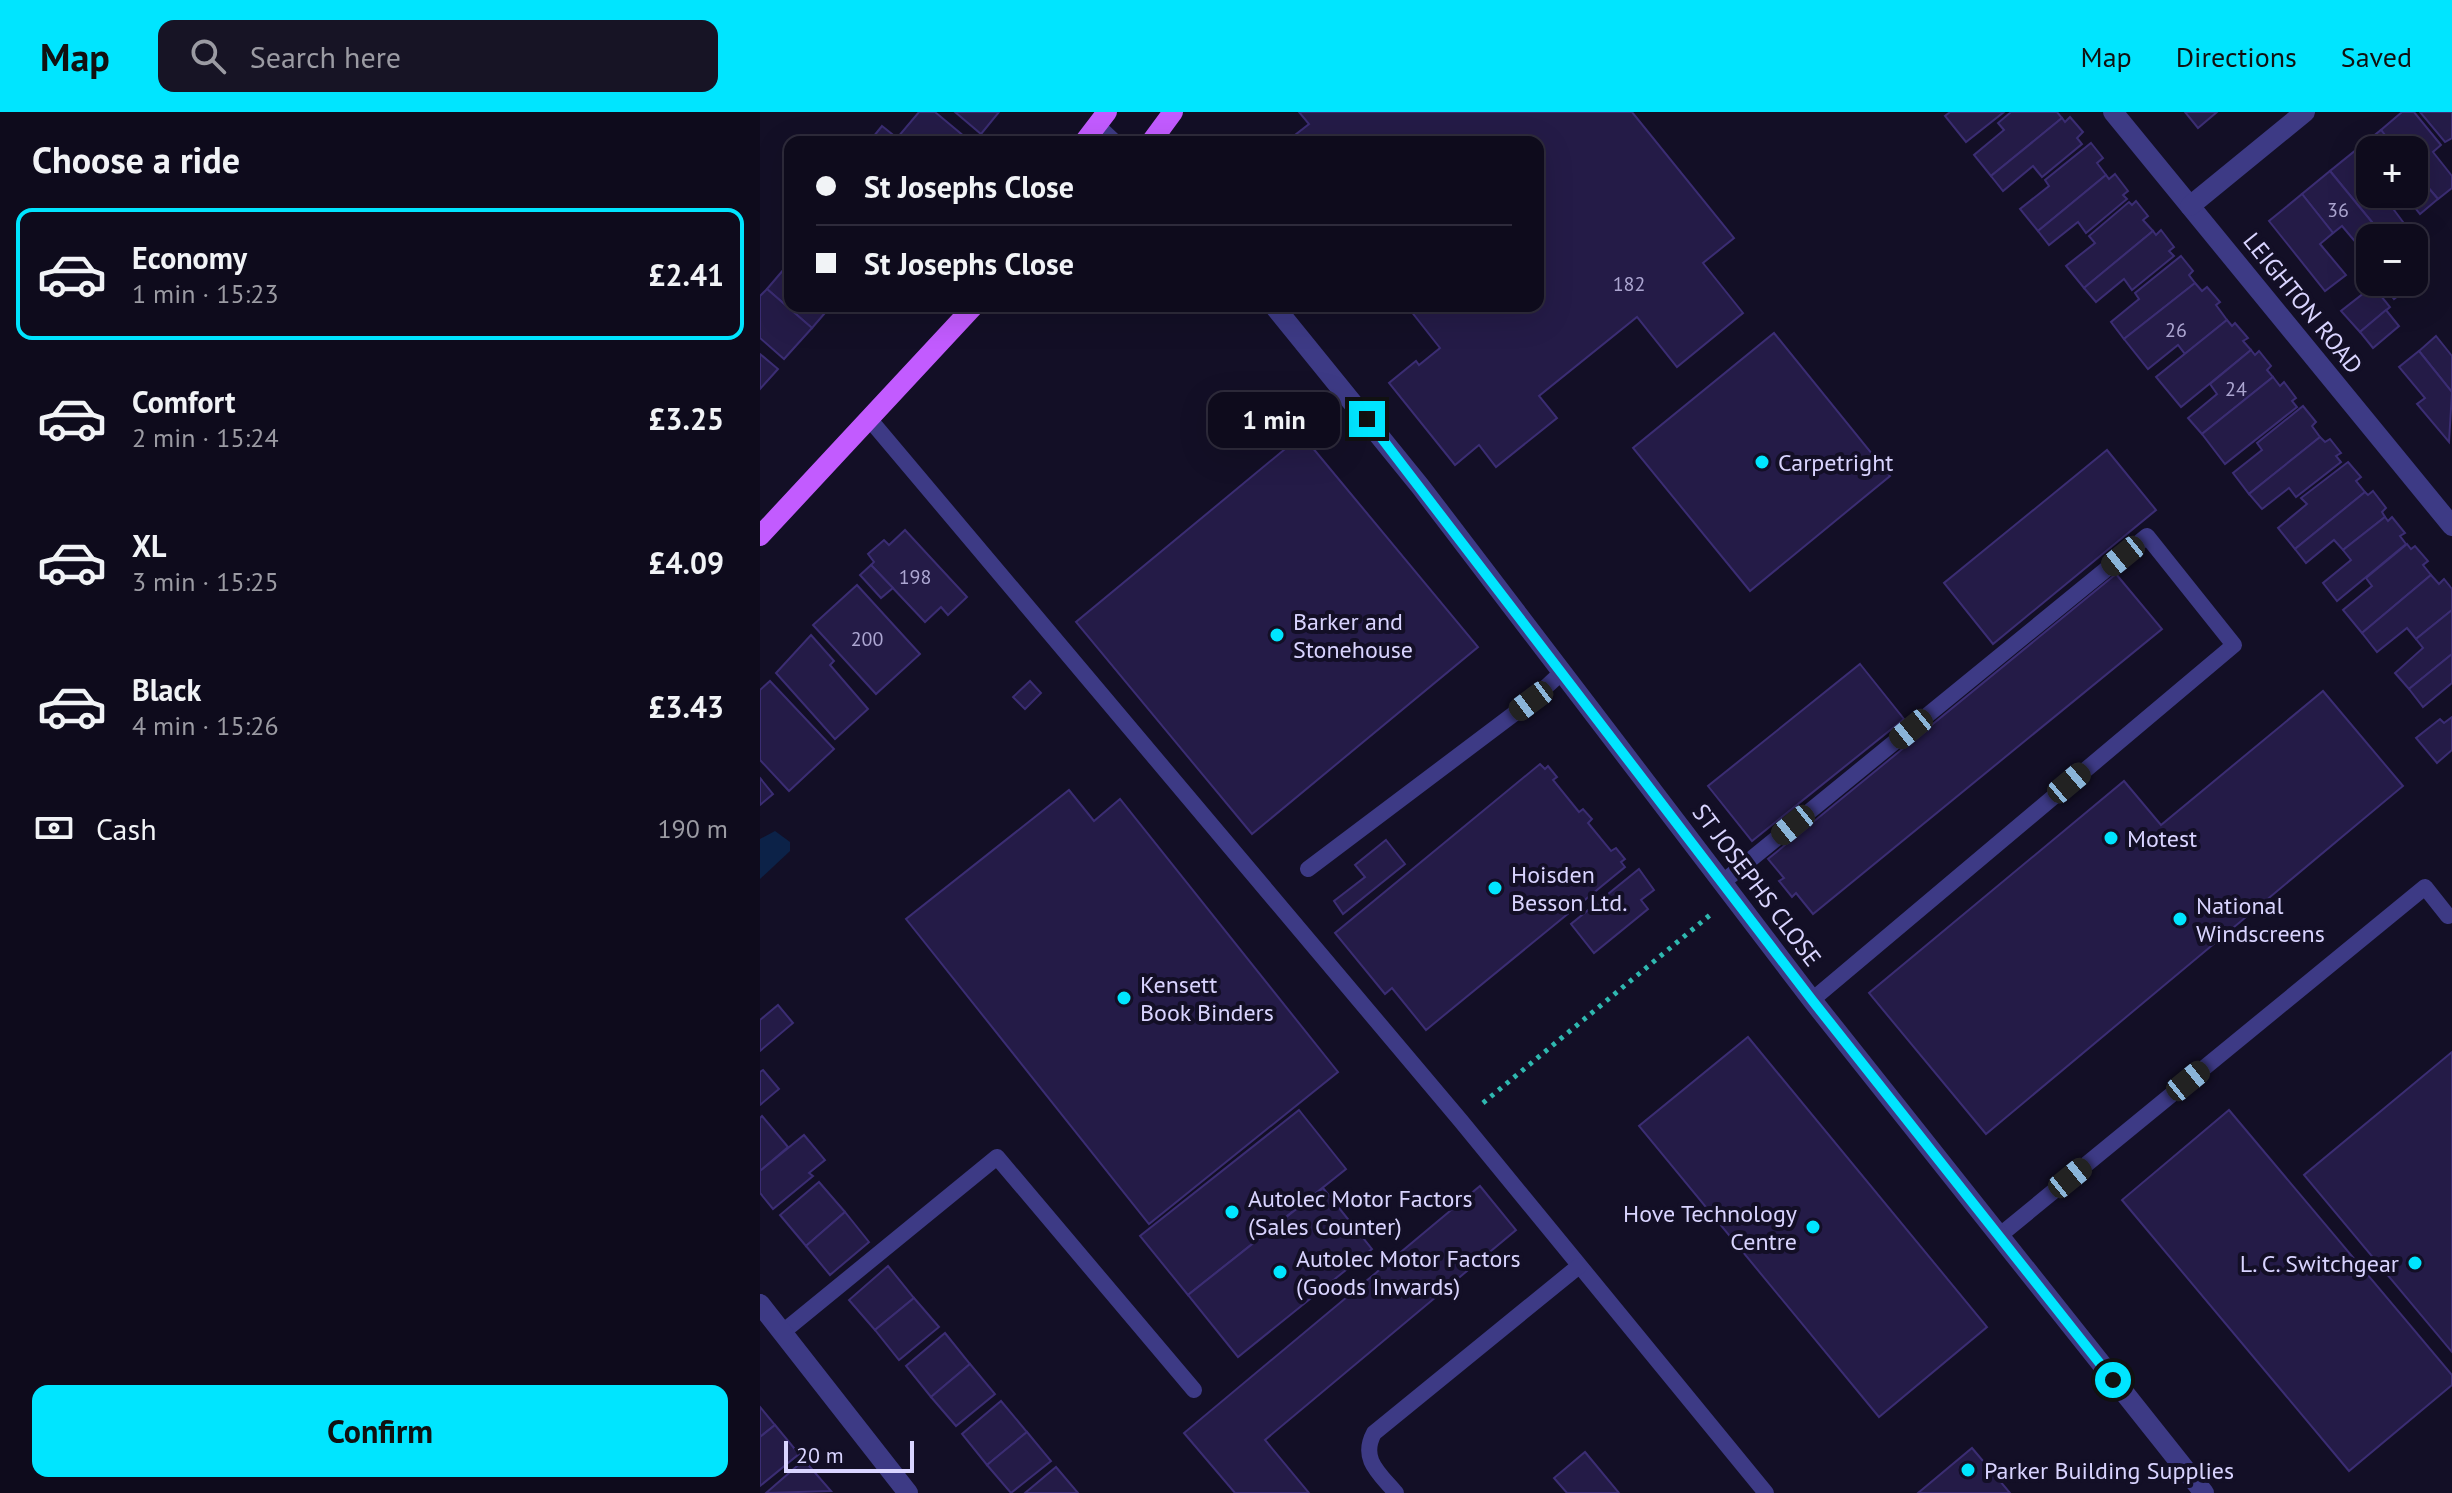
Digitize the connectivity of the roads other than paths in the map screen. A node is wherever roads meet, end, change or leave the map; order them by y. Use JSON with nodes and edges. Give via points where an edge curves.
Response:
{"nodes":[{"id":1,"x":1173,"y":112,"type":"edge"},
{"id":2,"x":2113,"y":112,"type":"edge"},
{"id":3,"x":2305,"y":112,"type":"edge"},
{"id":4,"x":1155,"y":136,"type":"edge"},
{"id":5,"x":2190,"y":206,"type":"junction"},
{"id":6,"x":969,"y":312,"type":"edge"},
{"id":7,"x":1279,"y":312,"type":"edge"},
{"id":8,"x":871,"y":421,"type":"junction"},
{"id":9,"x":2449,"y":517,"type":"edge"},
{"id":10,"x":760,"y":536,"type":"edge"},
{"id":11,"x":1561,"y":673,"type":"junction"},
{"id":12,"x":1308,"y":869,"type":"dead end"},
{"id":13,"x":1728,"y":889,"type":"junction"},
{"id":14,"x":2448,"y":916,"type":"dead end"},
{"id":15,"x":1812,"y":1000,"type":"junction"},
{"id":16,"x":1999,"y":1236,"type":"junction"},
{"id":17,"x":1579,"y":1266,"type":"junction"},
{"id":18,"x":760,"y":1304,"type":"edge"},
{"id":19,"x":784,"y":1331,"type":"junction"},
{"id":20,"x":1194,"y":1390,"type":"dead end"},
{"id":21,"x":908,"y":1493,"type":"edge"},
{"id":22,"x":1396,"y":1493,"type":"edge"},
{"id":23,"x":1766,"y":1493,"type":"edge"},
{"id":24,"x":2204,"y":1493,"type":"edge"}],
"edges":[{"from":1,"to":4,"type":"main road"},
{"from":2,"to":5,"type":"street","name":"LEIGHTON ROAD"},
{"from":3,"to":5,"type":"street"},
{"from":5,"to":9,"type":"street","name":"LEIGHTON ROAD"},
{"from":6,"to":8,"type":"main road"},
{"from":7,"to":11,"type":"street","name":"ST JOSEPHS CLOSE","via":[[1420,486]]},
{"from":8,"to":10,"type":"main road"},
{"from":8,"to":17,"type":"lane"},
{"from":11,"to":12,"type":"lane"},
{"from":11,"to":13,"type":"street","name":"ST JOSEPHS CLOSE"},
{"from":13,"to":15,"type":"street","name":"ST JOSEPHS CLOSE"},
{"from":13,"to":15,"type":"lane","via":[[2147,536],[2234,645]]},
{"from":14,"to":16,"type":"lane","via":[[2425,887]]},
{"from":15,"to":16,"type":"street","name":"ST JOSEPHS CLOSE"},
{"from":16,"to":24,"type":"street","name":"ST JOSEPHS CLOSE"},
{"from":17,"to":22,"type":"lane","via":[[1374,1433],[1369,1460]]},
{"from":17,"to":23,"type":"lane"},
{"from":18,"to":19,"type":"street"},
{"from":19,"to":20,"type":"lane","via":[[997,1157]]},
{"from":19,"to":21,"type":"street"}]}
